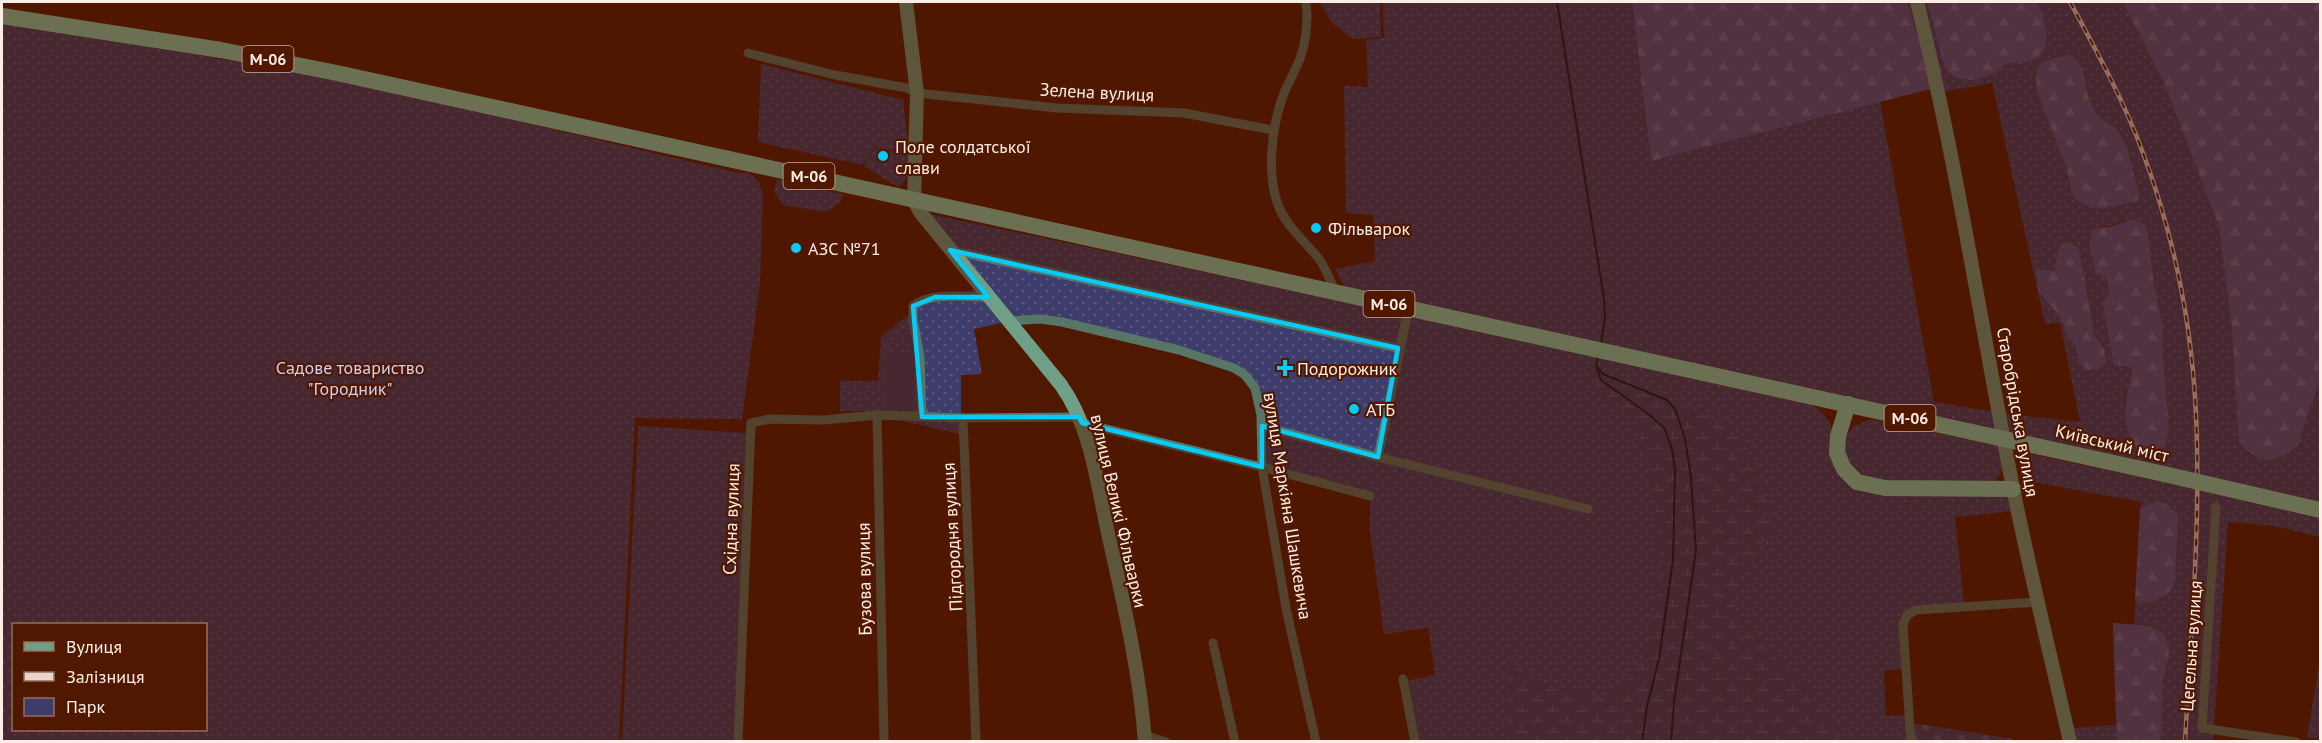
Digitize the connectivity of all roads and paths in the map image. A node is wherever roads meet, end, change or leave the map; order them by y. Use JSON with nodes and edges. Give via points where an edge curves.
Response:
{"nodes":[{"id":1,"x":906,"y":2,"type":"edge"},
{"id":2,"x":1306,"y":2,"type":"edge"},
{"id":3,"x":1917,"y":2,"type":"edge"},
{"id":4,"x":2,"y":16,"type":"edge"},
{"id":5,"x":748,"y":53,"type":"dead end"},
{"id":6,"x":917,"y":93,"type":"junction"},
{"id":7,"x":1273,"y":130,"type":"junction"},
{"id":8,"x":914,"y":200,"type":"junction"},
{"id":9,"x":950,"y":250,"type":"junction"},
{"id":10,"x":1335,"y":292,"type":"junction"},
{"id":11,"x":988,"y":297,"type":"junction"},
{"id":12,"x":1408,"y":306,"type":"junction"},
{"id":13,"x":1010,"y":321,"type":"junction"},
{"id":14,"x":1398,"y":348,"type":"junction"},
{"id":15,"x":1848,"y":405,"type":"junction"},
{"id":16,"x":877,"y":415,"type":"junction"},
{"id":17,"x":922,"y":417,"type":"junction"},
{"id":18,"x":963,"y":418,"type":"junction"},
{"id":19,"x":1080,"y":420,"type":"junction"},
{"id":20,"x":1262,"y":426,"type":"junction"},
{"id":21,"x":1378,"y":457,"type":"junction"},
{"id":22,"x":1262,"y":467,"type":"junction"},
{"id":23,"x":2013,"y":489,"type":"junction"},
{"id":24,"x":1370,"y":496,"type":"dead end"},
{"id":25,"x":2216,"y":507,"type":"dead end"},
{"id":26,"x":1588,"y":509,"type":"dead end"},
{"id":27,"x":2320,"y":510,"type":"edge"},
{"id":28,"x":2038,"y":602,"type":"junction"},
{"id":29,"x":1213,"y":642,"type":"dead end"},
{"id":30,"x":1403,"y":679,"type":"dead end"},
{"id":31,"x":1145,"y":738,"type":"edge"},
{"id":32,"x":738,"y":741,"type":"edge"},
{"id":33,"x":884,"y":741,"type":"edge"},
{"id":34,"x":976,"y":741,"type":"edge"},
{"id":35,"x":1166,"y":741,"type":"edge"},
{"id":36,"x":1235,"y":741,"type":"edge"},
{"id":37,"x":1316,"y":741,"type":"edge"},
{"id":38,"x":1415,"y":741,"type":"edge"},
{"id":39,"x":1911,"y":741,"type":"edge"},
{"id":40,"x":2070,"y":741,"type":"edge"},
{"id":41,"x":2296,"y":741,"type":"edge"}],
"edges":[{"from":1,"to":6,"type":"street"},
{"from":2,"to":7,"type":"street","via":[[1307,38]]},
{"from":3,"to":23,"type":"street","name":"Старобрідська вулиця","via":[[1972,259]]},
{"from":4,"to":8,"type":"highway","number":"М-06","via":[[221,50],[337,73]]},
{"from":5,"to":6,"type":"street","name":"Зелена вулиця"},
{"from":6,"to":7,"type":"street","name":"Зелена вулиця","via":[[1057,108],[1184,113]]},
{"from":6,"to":8,"type":"street"},
{"from":7,"to":10,"type":"street","via":[[1278,205],[1294,232],[1319,260]]},
{"from":8,"to":9,"type":"street","name":"вулиця Великі Фільварки"},
{"from":8,"to":10,"type":"highway","number":"М-06"},
{"from":9,"to":11,"type":"street","name":"вулиця Великі Фільварки"},
{"from":9,"to":14,"type":"street"},
{"from":10,"to":12,"type":"highway","number":"М-06"},
{"from":11,"to":13,"type":"street","name":"вулиця Великі Фільварки"},
{"from":11,"to":17,"type":"street","via":[[935,297],[913,306]]},
{"from":12,"to":14,"type":"street"},
{"from":12,"to":15,"type":"highway","number":"М-06"},
{"from":13,"to":19,"type":"street","name":"вулиця Великі Фільварки","via":[[1065,390]]},
{"from":13,"to":20,"type":"street","name":"вулиця Маркіяна Шашкевича","via":[[1062,322],[1179,350],[1234,368],[1255,388]]},
{"from":14,"to":21,"type":"street"},
{"from":15,"to":23,"type":"highway","via":[[1837,453],[1844,469],[1857,482],[1885,488]]},
{"from":15,"to":27,"type":"highway","name":"Київський міст","number":"М-06","bridge":true},
{"from":16,"to":17,"type":"street"},
{"from":16,"to":32,"type":"street","name":"Східна вулиця","via":[[752,423]]},
{"from":16,"to":33,"type":"street","name":"Бузова вулиця"},
{"from":17,"to":18,"type":"street"},
{"from":18,"to":19,"type":"street"},
{"from":18,"to":34,"type":"street","name":"Підгородня вулиця"},
{"from":19,"to":22,"type":"street"},
{"from":19,"to":31,"type":"street","name":"вулиця Великі Фільварки","via":[[1133,656]]},
{"from":20,"to":21,"type":"street"},
{"from":20,"to":22,"type":"street","name":"вулиця Маркіяна Шашкевича"},
{"from":21,"to":26,"type":"street"},
{"from":22,"to":24,"type":"street"},
{"from":22,"to":37,"type":"street","name":"вулиця Маркіяна Шашкевича","via":[[1286,608]]},
{"from":23,"to":28,"type":"street","name":"Старобрідська вулиця"},
{"from":25,"to":41,"type":"street","name":"Цегельна вулиця","via":[[2202,728]]},
{"from":28,"to":39,"type":"street","via":[[1917,610],[1907,615],[1903,625]]},
{"from":28,"to":40,"type":"street","name":"Старобрідська вулиця"},
{"from":29,"to":36,"type":"street"},
{"from":30,"to":38,"type":"street"},
{"from":31,"to":35,"type":"street"}]}
